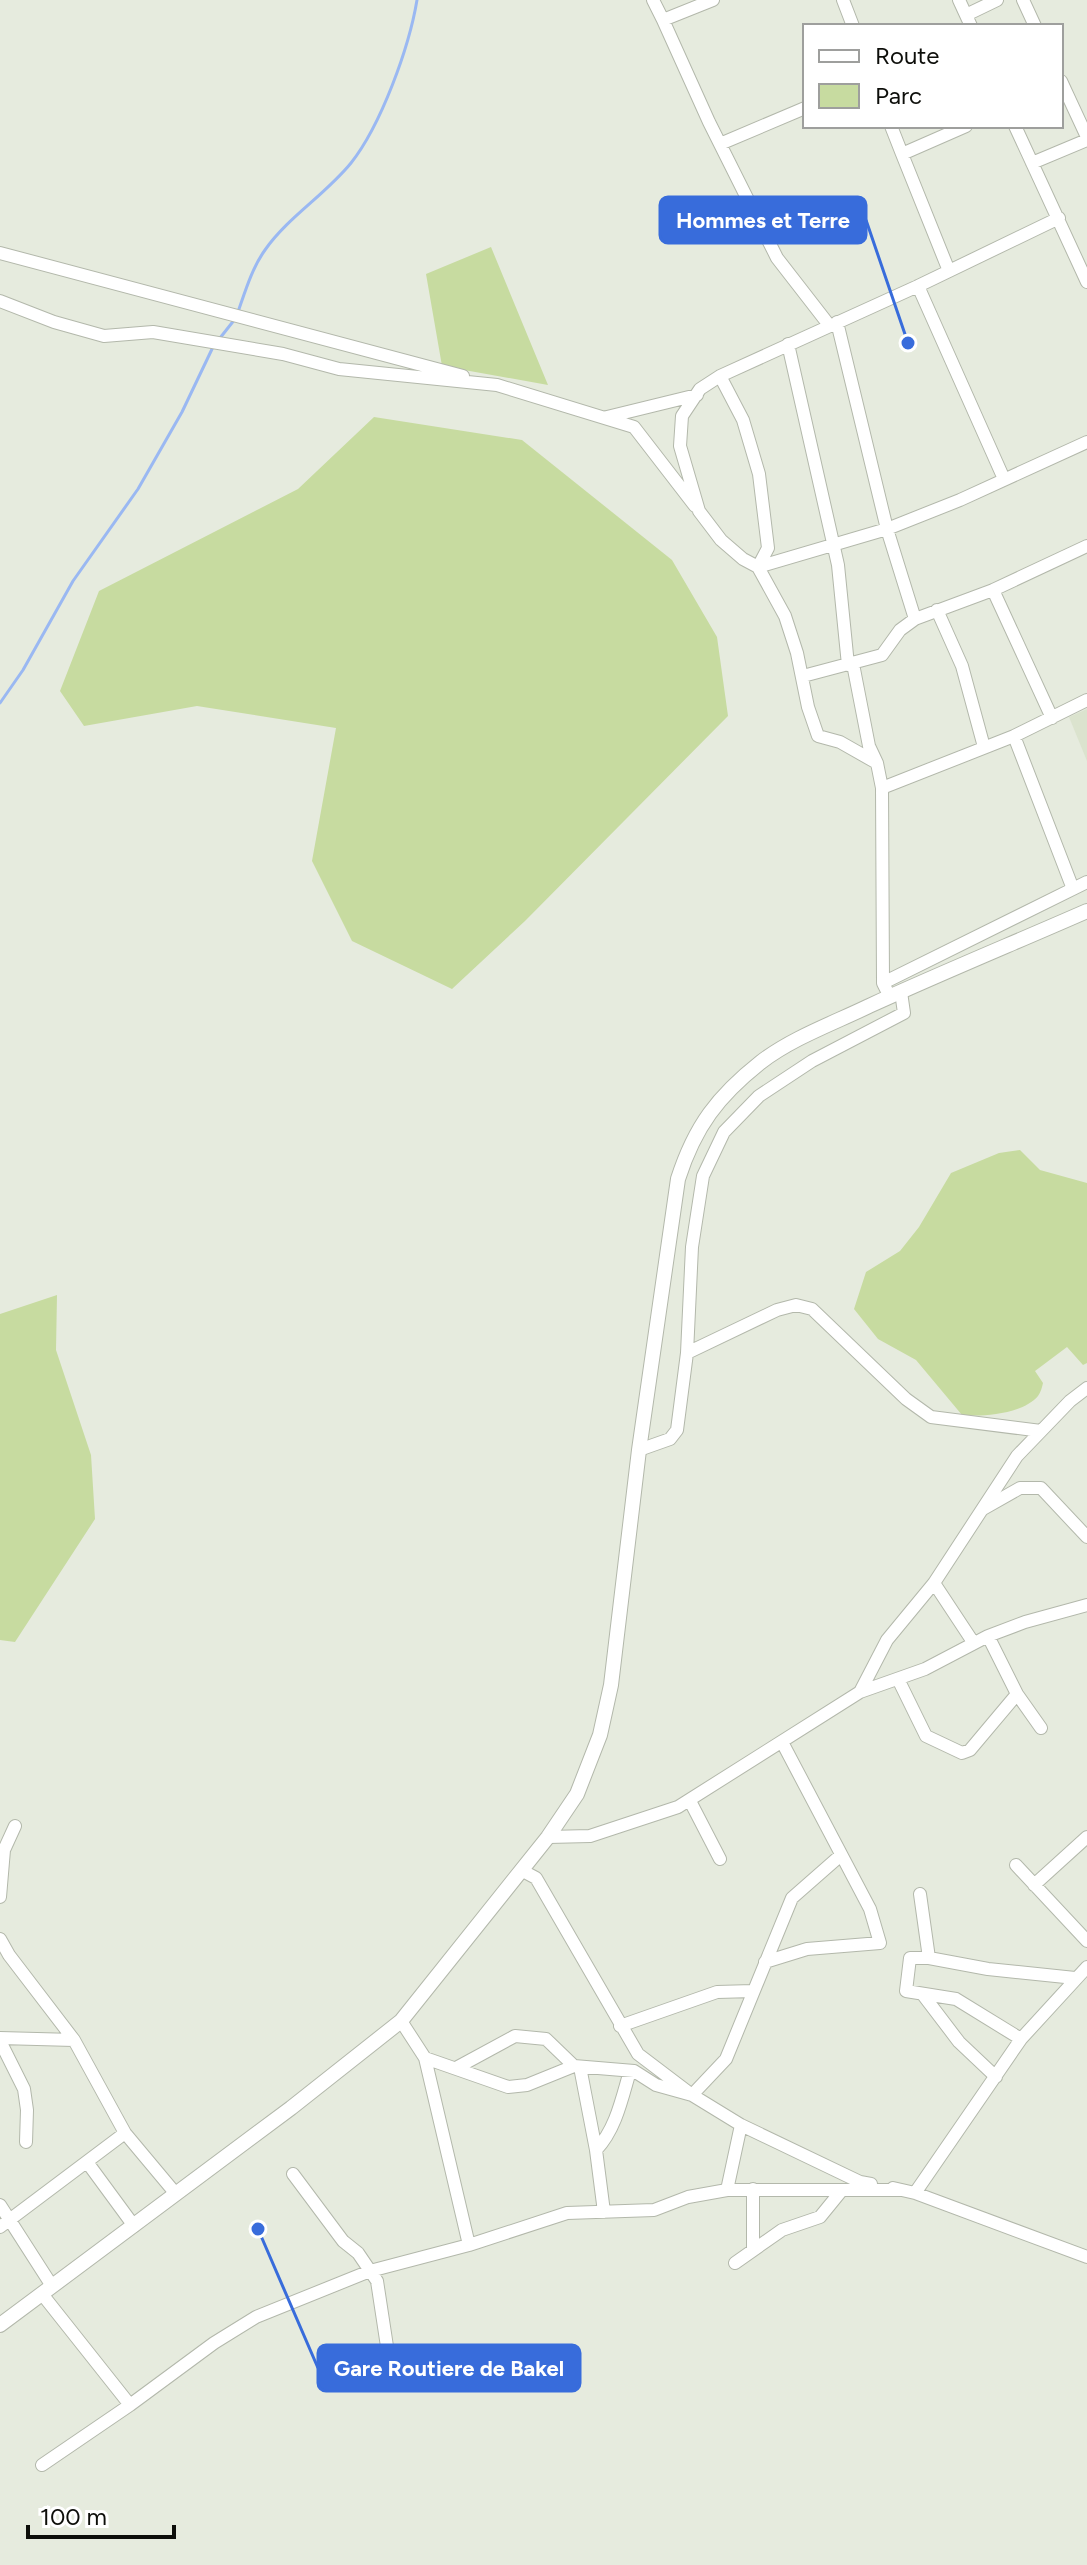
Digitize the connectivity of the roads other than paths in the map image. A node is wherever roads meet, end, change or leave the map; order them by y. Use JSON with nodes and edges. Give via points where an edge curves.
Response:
{"nodes":[{"id":1,"x":653,"y":0,"type":"edge"},
{"id":2,"x":713,"y":0,"type":"edge"},
{"id":3,"x":843,"y":0,"type":"edge"},
{"id":4,"x":959,"y":0,"type":"edge"},
{"id":5,"x":997,"y":0,"type":"edge"},
{"id":6,"x":1023,"y":0,"type":"edge"},
{"id":7,"x":663,"y":20,"type":"junction"},
{"id":8,"x":968,"y":21,"type":"edge"},
{"id":9,"x":852,"y":24,"type":"edge"},
{"id":10,"x":1034,"y":24,"type":"edge"},
{"id":11,"x":1063,"y":85,"type":"edge"},
{"id":12,"x":803,"y":109,"type":"edge"},
{"id":13,"x":892,"y":128,"type":"edge"},
{"id":14,"x":961,"y":128,"type":"edge"},
{"id":15,"x":1016,"y":128,"type":"edge"},
{"id":16,"x":1087,"y":139,"type":"edge"},
{"id":17,"x":720,"y":144,"type":"junction"},
{"id":18,"x":902,"y":154,"type":"junction"},
{"id":19,"x":1032,"y":163,"type":"junction"},
{"id":20,"x":1059,"y":218,"type":"junction"},
{"id":21,"x":0,"y":253,"type":"edge"},
{"id":22,"x":1083,"y":262,"type":"edge"},
{"id":23,"x":949,"y":271,"type":"junction"},
{"id":24,"x":1087,"y":282,"type":"edge"},
{"id":25,"x":918,"y":286,"type":"junction"},
{"id":26,"x":0,"y":301,"type":"edge"},
{"id":27,"x":833,"y":323,"type":"junction"},
{"id":28,"x":788,"y":344,"type":"junction"},
{"id":29,"x":720,"y":376,"type":"junction"},
{"id":30,"x":497,"y":385,"type":"junction"},
{"id":31,"x":697,"y":395,"type":"junction"},
{"id":32,"x":604,"y":418,"type":"junction"},
{"id":33,"x":1087,"y":442,"type":"edge"},
{"id":34,"x":1004,"y":479,"type":"junction"},
{"id":35,"x":699,"y":511,"type":"junction"},
{"id":36,"x":887,"y":529,"type":"junction"},
{"id":37,"x":834,"y":546,"type":"junction"},
{"id":38,"x":1087,"y":546,"type":"edge"},
{"id":39,"x":758,"y":567,"type":"junction"},
{"id":40,"x":993,"y":590,"type":"junction"},
{"id":41,"x":937,"y":610,"type":"junction"},
{"id":42,"x":915,"y":619,"type":"junction"},
{"id":43,"x":851,"y":665,"type":"junction"},
{"id":44,"x":803,"y":676,"type":"junction"},
{"id":45,"x":1087,"y":700,"type":"edge"},
{"id":46,"x":1052,"y":718,"type":"junction"},
{"id":47,"x":1014,"y":736,"type":"junction"},
{"id":48,"x":984,"y":747,"type":"junction"},
{"id":49,"x":877,"y":763,"type":"junction"},
{"id":50,"x":882,"y":788,"type":"junction"},
{"id":51,"x":1087,"y":882,"type":"edge"},
{"id":52,"x":1073,"y":889,"type":"junction"},
{"id":53,"x":1087,"y":911,"type":"edge"},
{"id":54,"x":883,"y":983,"type":"junction"},
{"id":55,"x":896,"y":994,"type":"junction"},
{"id":56,"x":687,"y":1353,"type":"junction"},
{"id":57,"x":1087,"y":1388,"type":"edge"},
{"id":58,"x":1041,"y":1431,"type":"junction"},
{"id":59,"x":639,"y":1450,"type":"junction"},
{"id":60,"x":980,"y":1510,"type":"junction"},
{"id":61,"x":1087,"y":1537,"type":"edge"},
{"id":62,"x":934,"y":1583,"type":"junction"},
{"id":63,"x":1087,"y":1605,"type":"edge"},
{"id":64,"x":988,"y":1636,"type":"junction"},
{"id":65,"x":973,"y":1642,"type":"junction"},
{"id":66,"x":898,"y":1679,"type":"junction"},
{"id":67,"x":860,"y":1692,"type":"junction"},
{"id":68,"x":1017,"y":1694,"type":"junction"},
{"id":69,"x":1041,"y":1728,"type":"dead end"},
{"id":70,"x":782,"y":1742,"type":"junction"},
{"id":71,"x":690,"y":1801,"type":"junction"},
{"id":72,"x":15,"y":1826,"type":"dead end"},
{"id":73,"x":548,"y":1837,"type":"junction"},
{"id":74,"x":1087,"y":1837,"type":"edge"},
{"id":75,"x":1076,"y":1847,"type":"junction"},
{"id":76,"x":841,"y":1855,"type":"junction"},
{"id":77,"x":1087,"y":1858,"type":"edge"},
{"id":78,"x":720,"y":1859,"type":"dead end"},
{"id":79,"x":1016,"y":1865,"type":"dead end"},
{"id":80,"x":521,"y":1870,"type":"junction"},
{"id":81,"x":1034,"y":1885,"type":"junction"},
{"id":82,"x":920,"y":1894,"type":"dead end"},
{"id":83,"x":0,"y":1897,"type":"edge"},
{"id":84,"x":0,"y":1939,"type":"edge"},
{"id":85,"x":1087,"y":1941,"type":"edge"},
{"id":86,"x":5,"y":1957,"type":"edge"},
{"id":87,"x":929,"y":1958,"type":"junction"},
{"id":88,"x":765,"y":1962,"type":"junction"},
{"id":89,"x":1087,"y":1967,"type":"edge"},
{"id":90,"x":1075,"y":1978,"type":"junction"},
{"id":91,"x":753,"y":1991,"type":"junction"},
{"id":92,"x":924,"y":1996,"type":"junction"},
{"id":93,"x":401,"y":2021,"type":"junction"},
{"id":94,"x":620,"y":2026,"type":"junction"},
{"id":95,"x":1021,"y":2039,"type":"junction"},
{"id":96,"x":0,"y":2040,"type":"edge"},
{"id":97,"x":74,"y":2040,"type":"junction"},
{"id":98,"x":425,"y":2058,"type":"junction"},
{"id":99,"x":577,"y":2066,"type":"junction"},
{"id":100,"x":456,"y":2068,"type":"junction"},
{"id":101,"x":630,"y":2071,"type":"junction"},
{"id":102,"x":996,"y":2077,"type":"junction"},
{"id":103,"x":692,"y":2095,"type":"junction"},
{"id":104,"x":741,"y":2125,"type":"junction"},
{"id":105,"x":125,"y":2133,"type":"junction"},
{"id":106,"x":26,"y":2142,"type":"dead end"},
{"id":107,"x":596,"y":2150,"type":"junction"},
{"id":108,"x":87,"y":2162,"type":"junction"},
{"id":109,"x":293,"y":2174,"type":"dead end"},
{"id":110,"x":753,"y":2189,"type":"junction"},
{"id":111,"x":727,"y":2190,"type":"junction"},
{"id":112,"x":842,"y":2190,"type":"junction"},
{"id":113,"x":908,"y":2191,"type":"junction"},
{"id":114,"x":176,"y":2194,"type":"junction"},
{"id":115,"x":0,"y":2205,"type":"edge"},
{"id":116,"x":604,"y":2212,"type":"junction"},
{"id":117,"x":5,"y":2223,"type":"edge"},
{"id":118,"x":134,"y":2226,"type":"junction"},
{"id":119,"x":469,"y":2245,"type":"junction"},
{"id":120,"x":753,"y":2250,"type":"junction"},
{"id":121,"x":1087,"y":2257,"type":"edge"},
{"id":122,"x":735,"y":2263,"type":"dead end"},
{"id":123,"x":370,"y":2271,"type":"junction"},
{"id":124,"x":47,"y":2290,"type":"junction"},
{"id":125,"x":0,"y":2325,"type":"edge"},
{"id":126,"x":390,"y":2366,"type":"dead end"},
{"id":127,"x":130,"y":2405,"type":"junction"},
{"id":128,"x":42,"y":2465,"type":"dead end"}],
"edges":[{"from":1,"to":7,"type":"street"},
{"from":2,"to":7,"type":"street"},
{"from":3,"to":9,"type":"street"},
{"from":4,"to":8,"type":"street"},
{"from":5,"to":8,"type":"street"},
{"from":6,"to":10,"type":"street"},
{"from":7,"to":17,"type":"street"},
{"from":11,"to":16,"type":"street"},
{"from":12,"to":17,"type":"street"},
{"from":13,"to":18,"type":"street"},
{"from":14,"to":18,"type":"street"},
{"from":15,"to":19,"type":"street"},
{"from":16,"to":19,"type":"street"},
{"from":17,"to":27,"type":"street","via":[[777,258]]},
{"from":18,"to":23,"type":"street"},
{"from":19,"to":20,"type":"street"},
{"from":20,"to":22,"type":"street"},
{"from":20,"to":23,"type":"street"},
{"from":21,"to":30,"type":"street"},
{"from":22,"to":24,"type":"street"},
{"from":23,"to":25,"type":"street"},
{"from":25,"to":27,"type":"street"},
{"from":25,"to":34,"type":"street"},
{"from":26,"to":30,"type":"street","via":[[104,336],[153,332],[339,369]]},
{"from":27,"to":28,"type":"street"},
{"from":27,"to":36,"type":"street"},
{"from":28,"to":29,"type":"street"},
{"from":28,"to":37,"type":"street"},
{"from":29,"to":31,"type":"street"},
{"from":29,"to":39,"type":"street","via":[[743,420],[759,474],[768,548]]},
{"from":30,"to":32,"type":"street"},
{"from":31,"to":32,"type":"street"},
{"from":31,"to":35,"type":"street","via":[[682,416],[680,446]]},
{"from":32,"to":35,"type":"street","via":[[634,427]]},
{"from":33,"to":34,"type":"street"},
{"from":34,"to":36,"type":"street"},
{"from":35,"to":39,"type":"street","via":[[721,540]]},
{"from":36,"to":37,"type":"street"},
{"from":36,"to":42,"type":"street"},
{"from":37,"to":39,"type":"street"},
{"from":37,"to":43,"type":"street"},
{"from":38,"to":40,"type":"street"},
{"from":39,"to":44,"type":"street","via":[[785,616]]},
{"from":40,"to":41,"type":"street"},
{"from":40,"to":46,"type":"street"},
{"from":41,"to":42,"type":"street"},
{"from":41,"to":48,"type":"street","via":[[962,666]]},
{"from":42,"to":43,"type":"street","via":[[882,655]]},
{"from":43,"to":44,"type":"street"},
{"from":43,"to":49,"type":"street"},
{"from":44,"to":49,"type":"street","via":[[818,736]]},
{"from":45,"to":46,"type":"street"},
{"from":46,"to":47,"type":"street"},
{"from":47,"to":48,"type":"street"},
{"from":47,"to":52,"type":"street"},
{"from":48,"to":50,"type":"street"},
{"from":49,"to":50,"type":"street"},
{"from":50,"to":54,"type":"street"},
{"from":51,"to":52,"type":"street"},
{"from":52,"to":54,"type":"street"},
{"from":53,"to":55,"type":"main road"},
{"from":54,"to":55,"type":"street"},
{"from":55,"to":56,"type":"street","via":[[904,1013],[812,1061],[759,1096],[724,1132],[703,1176],[692,1247]]},
{"from":55,"to":59,"type":"main road","via":[[764,1060],[722,1098],[689,1145],[669,1229]]},
{"from":56,"to":58,"type":"street","via":[[796,1305],[812,1309],[931,1417]]},
{"from":56,"to":59,"type":"street","via":[[677,1430],[670,1439]]},
{"from":57,"to":58,"type":"street"},
{"from":58,"to":60,"type":"street"},
{"from":59,"to":73,"type":"main road","via":[[607,1709],[577,1794]]},
{"from":60,"to":61,"type":"street","via":[[1020,1488],[1041,1488]]},
{"from":60,"to":62,"type":"street"},
{"from":62,"to":65,"type":"street"},
{"from":62,"to":67,"type":"street","via":[[887,1640]]},
{"from":63,"to":64,"type":"street"},
{"from":64,"to":65,"type":"street"},
{"from":64,"to":68,"type":"street"},
{"from":65,"to":66,"type":"street"},
{"from":66,"to":67,"type":"street"},
{"from":66,"to":68,"type":"street","via":[[926,1736],[962,1753]]},
{"from":67,"to":70,"type":"street"},
{"from":68,"to":69,"type":"street"},
{"from":70,"to":71,"type":"street"},
{"from":70,"to":76,"type":"street"},
{"from":71,"to":73,"type":"street","via":[[590,1836]]},
{"from":71,"to":78,"type":"street"},
{"from":72,"to":83,"type":"street","via":[[4,1850]]},
{"from":73,"to":80,"type":"main road"},
{"from":74,"to":75,"type":"street"},
{"from":75,"to":77,"type":"street"},
{"from":75,"to":81,"type":"street"},
{"from":76,"to":88,"type":"street","via":[[792,1898]]},
{"from":76,"to":88,"type":"street","via":[[870,1909],[880,1943],[807,1949]]},
{"from":79,"to":81,"type":"street"},
{"from":80,"to":93,"type":"main road"},
{"from":80,"to":94,"type":"street","via":[[536,1878]]},
{"from":81,"to":85,"type":"street"},
{"from":82,"to":87,"type":"street"},
{"from":84,"to":86,"type":"street"},
{"from":86,"to":97,"type":"street"},
{"from":87,"to":90,"type":"street"},
{"from":87,"to":92,"type":"street","via":[[910,1958],[906,1988]]},
{"from":88,"to":91,"type":"street"},
{"from":89,"to":90,"type":"street"},
{"from":90,"to":95,"type":"street"},
{"from":91,"to":94,"type":"street","via":[[717,1992]]},
{"from":91,"to":103,"type":"street","via":[[726,2059]]},
{"from":92,"to":95,"type":"street","via":[[956,1999]]},
{"from":92,"to":102,"type":"street","via":[[959,2042]]},
{"from":93,"to":98,"type":"street"},
{"from":93,"to":114,"type":"main road"},
{"from":94,"to":103,"type":"street","via":[[638,2054]]},
{"from":95,"to":102,"type":"street"},
{"from":96,"to":97,"type":"street"},
{"from":96,"to":106,"type":"street","via":[[24,2089]]},
{"from":97,"to":105,"type":"street"},
{"from":98,"to":100,"type":"street"},
{"from":98,"to":119,"type":"street"},
{"from":99,"to":100,"type":"street","via":[[508,2087]]},
{"from":99,"to":100,"type":"street","via":[[546,2039],[515,2036]]},
{"from":99,"to":101,"type":"street"},
{"from":99,"to":107,"type":"street"},
{"from":101,"to":103,"type":"street"},
{"from":101,"to":107,"type":"street","via":[[616,2118]]},
{"from":102,"to":113,"type":"street"},
{"from":103,"to":104,"type":"street"},
{"from":104,"to":111,"type":"street"},
{"from":104,"to":113,"type":"street","via":[[860,2182]]},
{"from":105,"to":108,"type":"street"},
{"from":105,"to":114,"type":"street"},
{"from":107,"to":116,"type":"street"},
{"from":108,"to":117,"type":"street"},
{"from":108,"to":118,"type":"street"},
{"from":109,"to":123,"type":"street"},
{"from":110,"to":111,"type":"street"},
{"from":110,"to":112,"type":"street"},
{"from":110,"to":120,"type":"street"},
{"from":111,"to":116,"type":"street","via":[[654,2210]]},
{"from":112,"to":113,"type":"street"},
{"from":112,"to":120,"type":"street","via":[[820,2217],[782,2230]]},
{"from":113,"to":121,"type":"street"},
{"from":114,"to":118,"type":"main road"},
{"from":115,"to":117,"type":"street"},
{"from":116,"to":119,"type":"street","via":[[567,2213]]},
{"from":117,"to":124,"type":"street"},
{"from":118,"to":124,"type":"main road"},
{"from":119,"to":123,"type":"street"},
{"from":120,"to":122,"type":"street"},
{"from":123,"to":126,"type":"street","via":[[377,2281]]},
{"from":123,"to":127,"type":"street","via":[[256,2317]]},
{"from":124,"to":125,"type":"main road"},
{"from":124,"to":127,"type":"street"},
{"from":127,"to":128,"type":"street"}]}
